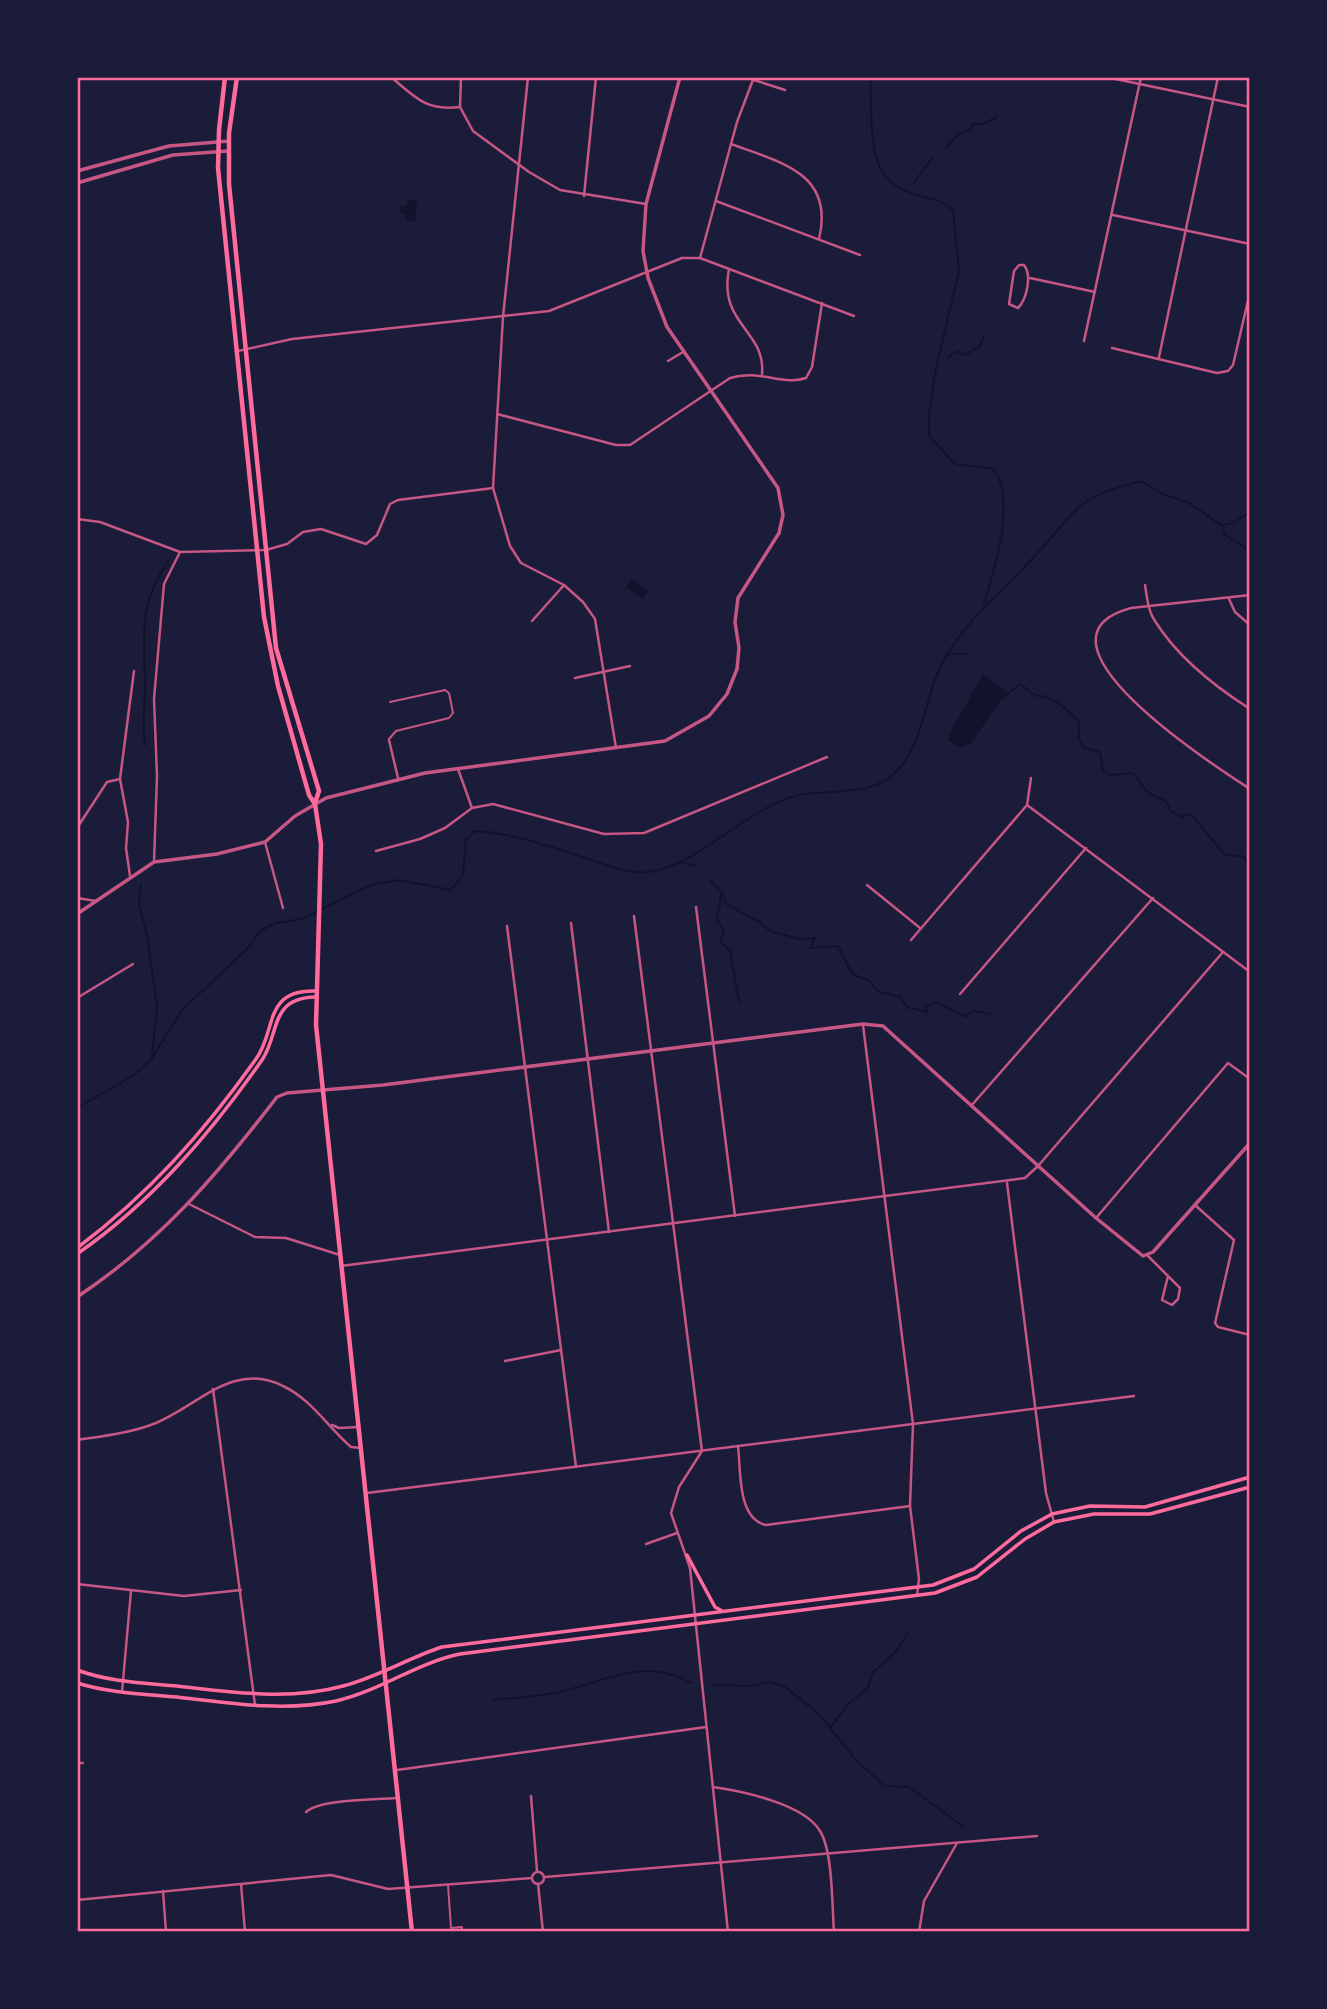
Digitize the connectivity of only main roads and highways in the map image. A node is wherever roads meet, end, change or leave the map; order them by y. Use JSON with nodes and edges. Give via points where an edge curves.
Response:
{"nodes":[{"id":1,"x":225,"y":77,"type":"edge"},
{"id":2,"x":237,"y":77,"type":"edge"},
{"id":3,"x":315,"y":804,"type":"junction"},
{"id":4,"x":315,"y":994,"type":"junction"},
{"id":5,"x":77,"y":1248,"type":"edge"},
{"id":6,"x":77,"y":1254,"type":"edge"},
{"id":7,"x":1250,"y":1477,"type":"edge"},
{"id":8,"x":1250,"y":1487,"type":"edge"},
{"id":9,"x":687,"y":1555,"type":"road end"},
{"id":10,"x":724,"y":1612,"type":"junction"},
{"id":11,"x":387,"y":1669,"type":"junction"},
{"id":12,"x":77,"y":1670,"type":"edge"},
{"id":13,"x":387,"y":1682,"type":"junction"},
{"id":14,"x":77,"y":1683,"type":"edge"},
{"id":15,"x":412,"y":1932,"type":"edge"}],
"edges":[{"from":1,"to":3,"type":"main road","via":[[218,151],[269,651]]},
{"from":2,"to":3,"type":"main road","via":[[228,151],[276,648],[318,792]]},
{"from":3,"to":4,"type":"main road","via":[[321,844]]},
{"from":4,"to":5,"type":"main road","via":[[296,992],[281,1002],[270,1017],[261,1051],[208,1125],[149,1189]]},
{"from":4,"to":6,"type":"main road","via":[[280,1014],[267,1053],[183,1161]]},
{"from":4,"to":11,"type":"main road"},
{"from":7,"to":10,"type":"main road","via":[[1145,1507],[1090,1506],[1052,1514],[1021,1531],[974,1569],[947,1581]]},
{"from":8,"to":13,"type":"main road","via":[[1150,1514],[1094,1514],[1054,1522],[976,1577],[947,1589],[460,1654]]},
{"from":9,"to":10,"type":"main road","via":[[715,1607]]},
{"from":10,"to":11,"type":"main road","via":[[442,1647]]},
{"from":11,"to":12,"type":"main road","via":[[374,1677],[322,1690],[254,1694],[124,1681]]},
{"from":11,"to":13,"type":"main road"},
{"from":13,"to":14,"type":"main road","via":[[336,1701],[296,1705],[122,1692]]},
{"from":13,"to":15,"type":"main road"}]}
